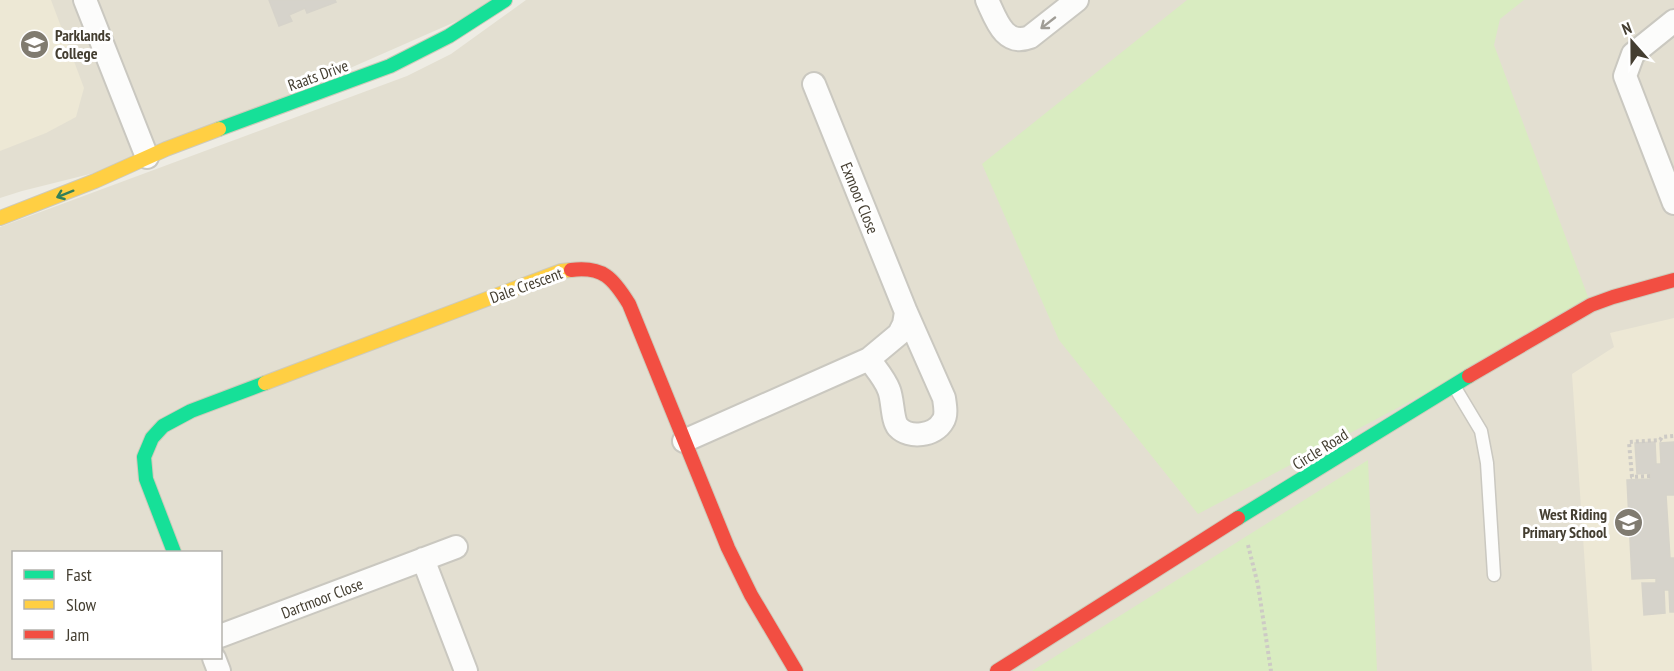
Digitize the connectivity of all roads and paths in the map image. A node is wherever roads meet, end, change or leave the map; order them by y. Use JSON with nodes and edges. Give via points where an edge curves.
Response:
{"nodes":[{"id":1,"x":85,"y":0,"type":"edge"},
{"id":2,"x":505,"y":0,"type":"edge"},
{"id":3,"x":987,"y":0,"type":"edge"},
{"id":4,"x":1077,"y":0,"type":"edge"},
{"id":5,"x":1674,"y":21,"type":"edge"},
{"id":6,"x":814,"y":84,"type":"dead end"},
{"id":7,"x":140,"y":160,"type":"junction"},
{"id":8,"x":56,"y":182,"type":"dead end"},
{"id":9,"x":1674,"y":203,"type":"edge"},
{"id":10,"x":0,"y":218,"type":"edge"},
{"id":11,"x":1674,"y":280,"type":"edge"},
{"id":12,"x":906,"y":312,"type":"junction"},
{"id":13,"x":868,"y":359,"type":"junction"},
{"id":14,"x":1454,"y":385,"type":"junction"},
{"id":15,"x":1674,"y":436,"type":"edge"},
{"id":16,"x":684,"y":441,"type":"junction"},
{"id":17,"x":1650,"y":476,"type":"dead end"},
{"id":18,"x":1247,"y":542,"type":"dead end"},
{"id":19,"x":456,"y":548,"type":"dead end"},
{"id":20,"x":174,"y":551,"type":"edge"},
{"id":21,"x":423,"y":560,"type":"junction"},
{"id":22,"x":1494,"y":575,"type":"dead end"},
{"id":23,"x":222,"y":635,"type":"edge"},
{"id":24,"x":466,"y":671,"type":"edge"},
{"id":25,"x":796,"y":671,"type":"edge"},
{"id":26,"x":997,"y":671,"type":"edge"},
{"id":27,"x":1271,"y":671,"type":"edge"}],
"edges":[{"from":1,"to":7,"type":"street"},
{"from":2,"to":7,"type":"street","name":"Raats Drive","via":[[458,32],[390,66]]},
{"from":4,"to":3,"type":"street","one_way":true,"via":[[1024,40],[1005,34]]},
{"from":5,"to":9,"type":"street","via":[[1633,54],[1625,76]]},
{"from":6,"to":12,"type":"street","name":"Exmoor Close"},
{"from":7,"to":8,"type":"street","name":"Raats Drive"},
{"from":7,"to":10,"type":"street","name":"Raats Drive","one_way":true},
{"from":11,"to":14,"type":"street","name":"Circle Road","via":[[1591,305]]},
{"from":12,"to":13,"type":"street","via":[[899,334]]},
{"from":12,"to":13,"type":"street","name":"Exmoor Close","via":[[944,398],[943,422],[935,430],[914,435],[898,427],[886,382]]},
{"from":13,"to":16,"type":"street"},
{"from":14,"to":22,"type":"lane","via":[[1482,431]]},
{"from":14,"to":26,"type":"street","name":"Circle Road"},
{"from":15,"to":17,"type":"path","via":[[1629,442],[1632,477]]},
{"from":16,"to":20,"type":"street","name":"Dale Crescent","via":[[629,304],[615,281],[595,270],[561,272],[191,411],[164,426],[152,438],[144,457],[146,479]]},
{"from":16,"to":25,"type":"street","name":"Dale Crescent","via":[[728,549]]},
{"from":18,"to":27,"type":"path"},
{"from":19,"to":21,"type":"street","name":"Dartmoor Close"},
{"from":21,"to":23,"type":"street","name":"Dartmoor Close"},
{"from":21,"to":24,"type":"street"}]}
